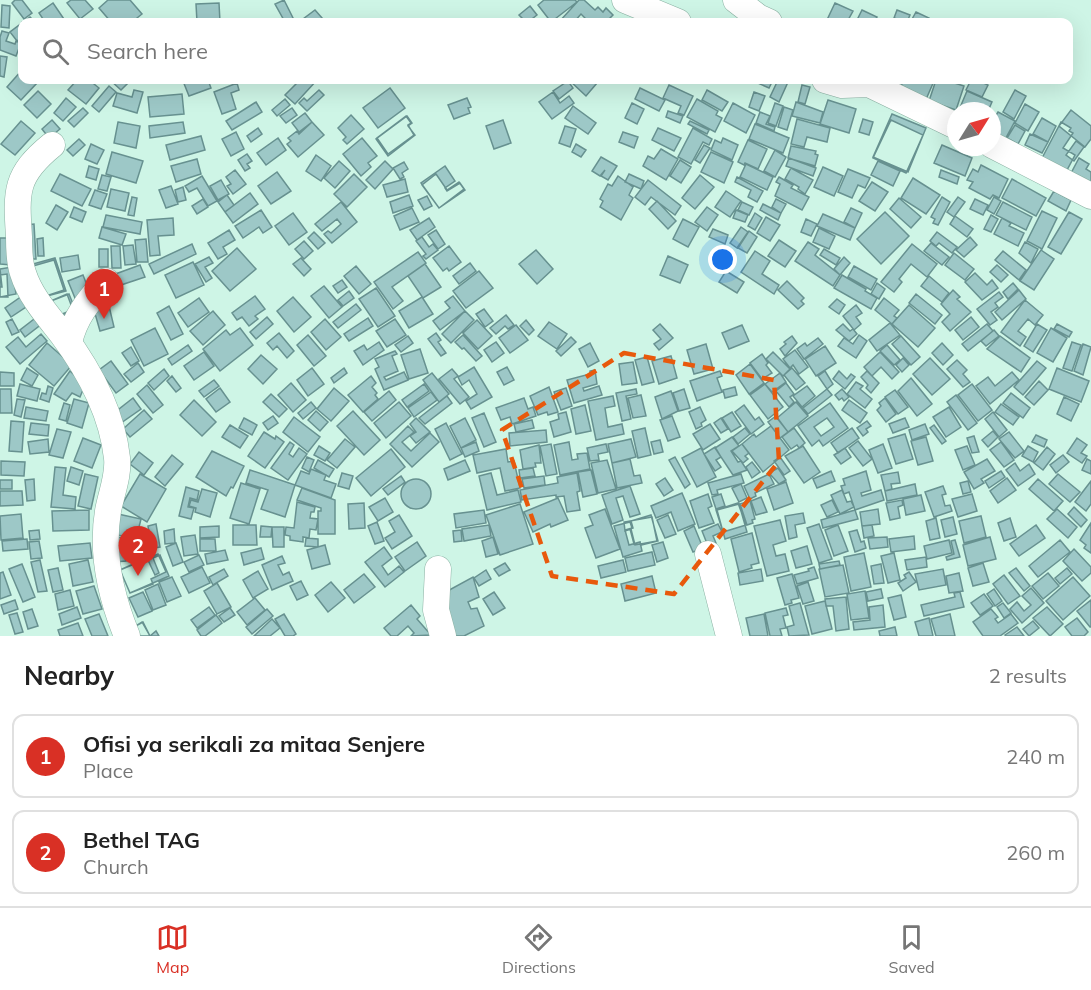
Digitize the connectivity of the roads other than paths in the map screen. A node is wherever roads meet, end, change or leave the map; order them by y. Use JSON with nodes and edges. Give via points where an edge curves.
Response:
{"nodes":[{"id":1,"x":625,"y":0,"type":"edge"},
{"id":2,"x":736,"y":0,"type":"edge"},
{"id":3,"x":668,"y":18,"type":"edge"},
{"id":4,"x":760,"y":18,"type":"edge"},
{"id":5,"x":871,"y":84,"type":"edge"},
{"id":6,"x":947,"y":122,"type":"edge"},
{"id":7,"x":52,"y":145,"type":"dead end"},
{"id":8,"x":1001,"y":150,"type":"edge"},
{"id":9,"x":1091,"y":196,"type":"edge"},
{"id":10,"x":106,"y":281,"type":"dead end"},
{"id":11,"x":69,"y":343,"type":"junction"},
{"id":12,"x":708,"y":554,"type":"dead end"},
{"id":13,"x":438,"y":569,"type":"dead end"},
{"id":14,"x":127,"y":636,"type":"edge"},
{"id":15,"x":443,"y":636,"type":"edge"},
{"id":16,"x":729,"y":636,"type":"edge"}],
"edges":[{"from":1,"to":3,"type":"street"},
{"from":2,"to":4,"type":"street"},
{"from":5,"to":6,"type":"street"},
{"from":7,"to":11,"type":"street","via":[[36,158],[20,182],[20,253],[23,273],[36,300]]},
{"from":8,"to":9,"type":"street"},
{"from":10,"to":11,"type":"street","via":[[72,328]]},
{"from":11,"to":14,"type":"street","via":[[102,400],[118,459],[108,511],[107,563]]},
{"from":12,"to":16,"type":"street"},
{"from":13,"to":15,"type":"street","via":[[436,610]]}]}
